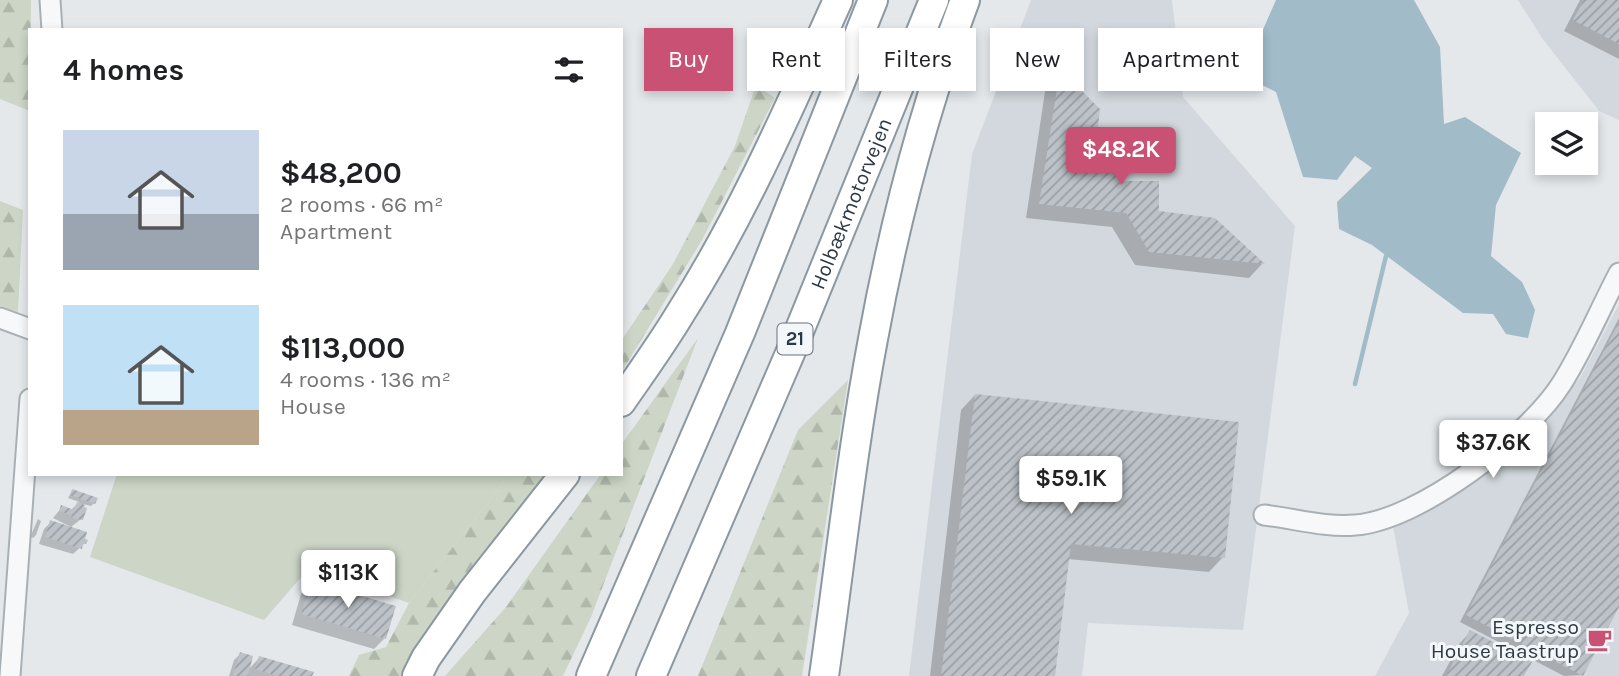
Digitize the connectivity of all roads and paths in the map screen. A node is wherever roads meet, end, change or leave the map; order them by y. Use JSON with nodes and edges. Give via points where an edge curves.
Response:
{"nodes":[{"id":1,"x":50,"y":0,"type":"edge"},
{"id":2,"x":838,"y":0,"type":"edge"},
{"id":3,"x":873,"y":0,"type":"edge"},
{"id":4,"x":934,"y":0,"type":"edge"},
{"id":5,"x":964,"y":0,"type":"edge"},
{"id":6,"x":52,"y":28,"type":"edge"},
{"id":7,"x":1619,"y":273,"type":"edge"},
{"id":8,"x":0,"y":318,"type":"edge"},
{"id":9,"x":28,"y":328,"type":"edge"},
{"id":10,"x":623,"y":399,"type":"edge"},
{"id":11,"x":28,"y":427,"type":"edge"},
{"id":12,"x":563,"y":476,"type":"edge"},
{"id":13,"x":1264,"y":515,"type":"dead end"},
{"id":14,"x":10,"y":676,"type":"edge"},
{"id":15,"x":417,"y":676,"type":"edge"},
{"id":16,"x":591,"y":676,"type":"edge"},
{"id":17,"x":651,"y":676,"type":"edge"},
{"id":18,"x":824,"y":676,"type":"edge"}],
"edges":[{"from":1,"to":6,"type":"street"},
{"from":2,"to":10,"type":"highway","via":[[737,212],[681,313]]},
{"from":3,"to":16,"type":"highway","number":"21","via":[[740,333]]},
{"from":4,"to":17,"type":"highway","name":"Holbækmotorvejen","number":"21"},
{"from":5,"to":18,"type":"highway","via":[[919,145],[875,328]]},
{"from":7,"to":13,"type":"street","via":[[1562,383],[1534,418],[1441,491],[1394,516],[1354,526]]},
{"from":8,"to":9,"type":"street"},
{"from":11,"to":14,"type":"street"},
{"from":12,"to":15,"type":"highway","via":[[472,592]]}]}
